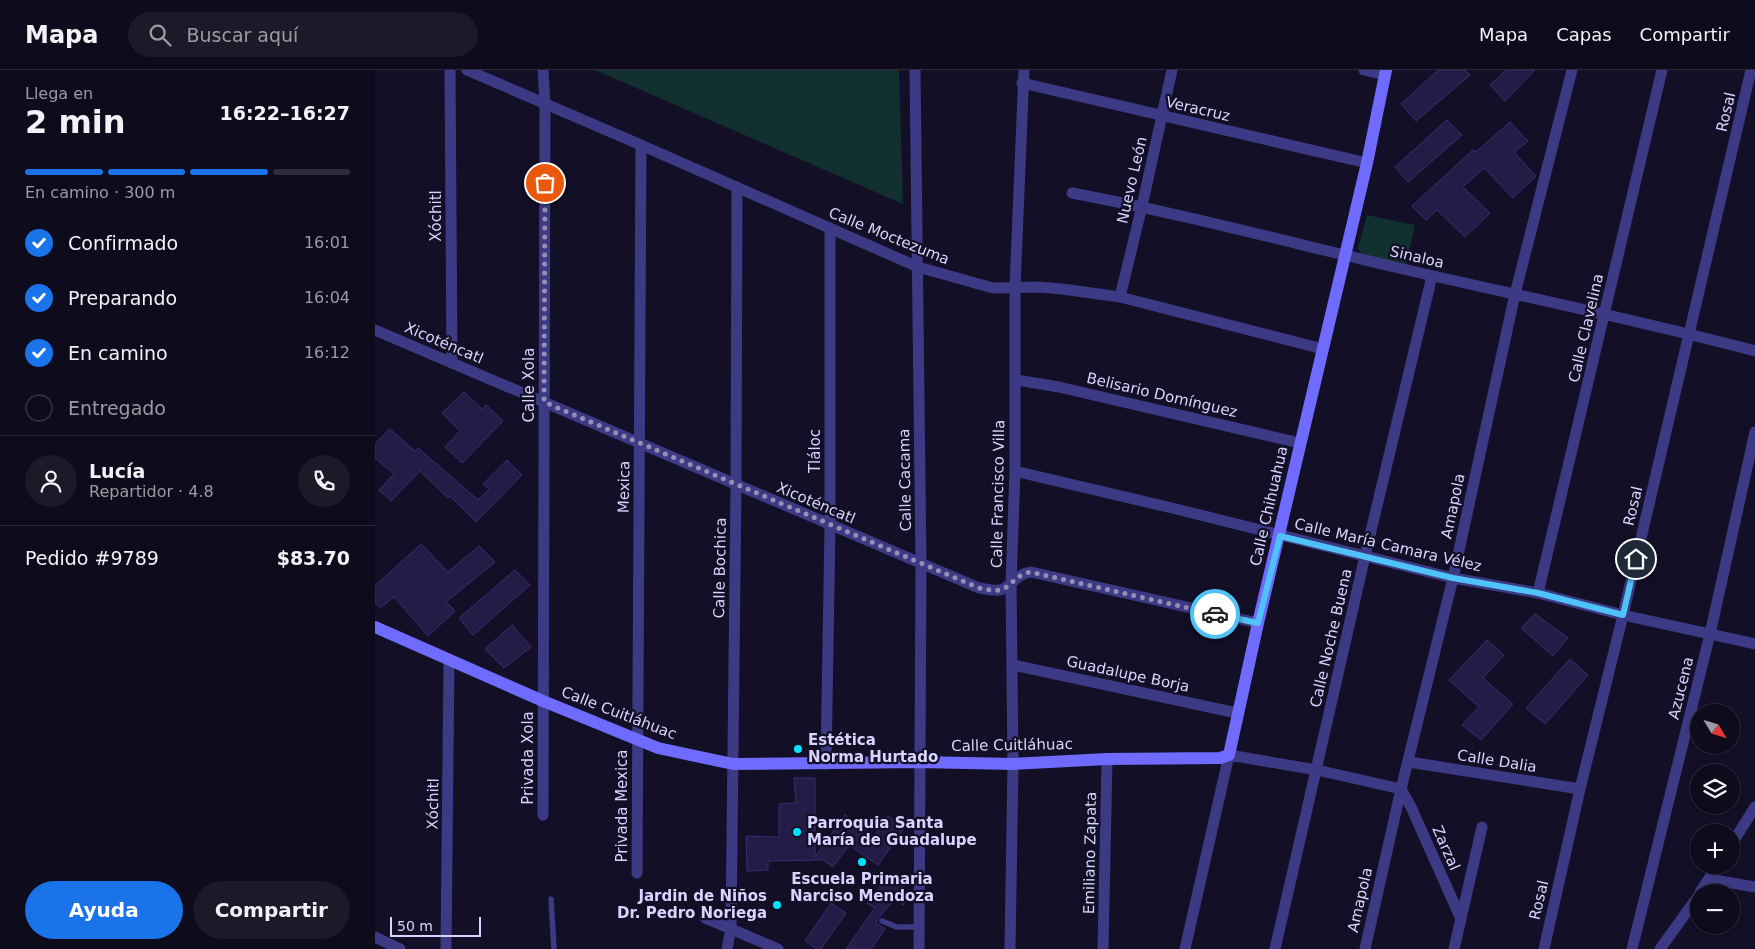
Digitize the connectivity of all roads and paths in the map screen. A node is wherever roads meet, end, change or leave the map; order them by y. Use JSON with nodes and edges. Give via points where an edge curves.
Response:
{"nodes":[{"id":1,"x":450,"y":70,"type":"edge"},
{"id":2,"x":467,"y":70,"type":"edge"},
{"id":3,"x":543,"y":70,"type":"edge"},
{"id":4,"x":915,"y":70,"type":"edge"},
{"id":5,"x":1024,"y":70,"type":"edge"},
{"id":6,"x":1173,"y":70,"type":"edge"},
{"id":7,"x":1364,"y":70,"type":"edge"},
{"id":8,"x":1572,"y":70,"type":"edge"},
{"id":9,"x":1662,"y":70,"type":"edge"},
{"id":10,"x":1751,"y":70,"type":"edge"},
{"id":11,"x":1386,"y":73,"type":"edge"},
{"id":12,"x":1022,"y":83,"type":"junction"},
{"id":13,"x":545,"y":104,"type":"junction"},
{"id":14,"x":1162,"y":116,"type":"junction"},
{"id":15,"x":641,"y":145,"type":"junction"},
{"id":16,"x":1367,"y":163,"type":"junction"},
{"id":17,"x":737,"y":187,"type":"junction"},
{"id":18,"x":1072,"y":193,"type":"dead end"},
{"id":19,"x":1143,"y":206,"type":"junction"},
{"id":20,"x":830,"y":229,"type":"junction"},
{"id":21,"x":1345,"y":256,"type":"junction"},
{"id":22,"x":918,"y":267,"type":"junction"},
{"id":23,"x":1432,"y":276,"type":"junction"},
{"id":24,"x":1015,"y":287,"type":"junction"},
{"id":25,"x":1515,"y":294,"type":"junction"},
{"id":26,"x":1120,"y":297,"type":"junction"},
{"id":27,"x":1605,"y":314,"type":"junction"},
{"id":28,"x":375,"y":330,"type":"edge"},
{"id":29,"x":1689,"y":334,"type":"junction"},
{"id":30,"x":1323,"y":349,"type":"junction"},
{"id":31,"x":1755,"y":351,"type":"edge"},
{"id":32,"x":452,"y":363,"type":"junction"},
{"id":33,"x":1016,"y":380,"type":"junction"},
{"id":34,"x":544,"y":402,"type":"junction"},
{"id":35,"x":1755,"y":432,"type":"edge"},
{"id":36,"x":1300,"y":443,"type":"junction"},
{"id":37,"x":640,"y":444,"type":"junction"},
{"id":38,"x":1015,"y":471,"type":"junction"},
{"id":39,"x":736,"y":485,"type":"junction"},
{"id":40,"x":830,"y":526,"type":"junction"},
{"id":41,"x":1280,"y":536,"type":"junction"},
{"id":42,"x":1365,"y":556,"type":"junction"},
{"id":43,"x":921,"y":563,"type":"junction"},
{"id":44,"x":1453,"y":578,"type":"junction"},
{"id":45,"x":1011,"y":583,"type":"junction"},
{"id":46,"x":1538,"y":593,"type":"junction"},
{"id":47,"x":1623,"y":615,"type":"junction"},
{"id":48,"x":1258,"y":623,"type":"junction"},
{"id":49,"x":375,"y":627,"type":"edge"},
{"id":50,"x":1710,"y":634,"type":"junction"},
{"id":51,"x":1755,"y":644,"type":"edge"},
{"id":52,"x":449,"y":660,"type":"junction"},
{"id":53,"x":1013,"y":665,"type":"junction"},
{"id":54,"x":543,"y":701,"type":"junction"},
{"id":55,"x":1237,"y":713,"type":"junction"},
{"id":56,"x":637,"y":740,"type":"junction"},
{"id":57,"x":1229,"y":755,"type":"junction"},
{"id":58,"x":1107,"y":758,"type":"junction"},
{"id":59,"x":920,"y":762,"type":"junction"},
{"id":60,"x":1409,"y":762,"type":"junction"},
{"id":61,"x":733,"y":764,"type":"junction"},
{"id":62,"x":826,"y":764,"type":"junction"},
{"id":63,"x":1013,"y":764,"type":"junction"},
{"id":64,"x":1317,"y":770,"type":"junction"},
{"id":65,"x":1401,"y":789,"type":"junction"},
{"id":66,"x":1580,"y":789,"type":"junction"},
{"id":67,"x":1755,"y":807,"type":"edge"},
{"id":68,"x":543,"y":814,"type":"dead end"},
{"id":69,"x":1482,"y":827,"type":"dead end"},
{"id":70,"x":1740,"y":831,"type":"edge"},
{"id":71,"x":637,"y":873,"type":"dead end"},
{"id":72,"x":1713,"y":874,"type":"edge"},
{"id":73,"x":1709,"y":879,"type":"junction"},
{"id":74,"x":1706,"y":884,"type":"edge"},
{"id":75,"x":1755,"y":887,"type":"edge"},
{"id":76,"x":551,"y":899,"type":"dead end"},
{"id":77,"x":1690,"y":907,"type":"edge"},
{"id":78,"x":705,"y":918,"type":"dead end"},
{"id":79,"x":1461,"y":919,"type":"junction"},
{"id":80,"x":882,"y":921,"type":"dead end"},
{"id":81,"x":919,"y":927,"type":"junction"},
{"id":82,"x":731,"y":928,"type":"junction"},
{"id":83,"x":375,"y":937,"type":"edge"},
{"id":84,"x":400,"y":949,"type":"edge"},
{"id":85,"x":446,"y":949,"type":"edge"},
{"id":86,"x":555,"y":949,"type":"edge"},
{"id":87,"x":727,"y":949,"type":"edge"},
{"id":88,"x":778,"y":949,"type":"edge"},
{"id":89,"x":919,"y":949,"type":"edge"},
{"id":90,"x":1010,"y":949,"type":"edge"},
{"id":91,"x":1104,"y":949,"type":"edge"},
{"id":92,"x":1185,"y":949,"type":"edge"},
{"id":93,"x":1275,"y":949,"type":"edge"},
{"id":94,"x":1365,"y":949,"type":"edge"},
{"id":95,"x":1454,"y":949,"type":"edge"},
{"id":96,"x":1544,"y":949,"type":"edge"},
{"id":97,"x":1632,"y":949,"type":"edge"},
{"id":98,"x":1660,"y":949,"type":"edge"}],
"edges":[{"from":1,"to":32,"type":"street","name":"Xóchitl"},
{"from":2,"to":13,"type":"street","name":"Calle Moctezuma"},
{"from":3,"to":13,"type":"street","name":"Calle Xola"},
{"from":4,"to":22,"type":"street","name":"Calle Cacama"},
{"from":5,"to":12,"type":"street","name":"Calle Francisco Villa"},
{"from":6,"to":14,"type":"street","name":"Nuevo León"},
{"from":7,"to":11,"type":"street"},
{"from":8,"to":25,"type":"street","name":"Amapola"},
{"from":9,"to":27,"type":"street","name":"Calle Clavelina"},
{"from":10,"to":29,"type":"street","name":"Rosal"},
{"from":11,"to":16,"type":"street","name":"Calle Chihuahua"},
{"from":12,"to":14,"type":"street","name":"Veracruz"},
{"from":12,"to":24,"type":"street","name":"Calle Francisco Villa"},
{"from":13,"to":15,"type":"street","name":"Calle Moctezuma"},
{"from":13,"to":34,"type":"street","name":"Calle Xola"},
{"from":14,"to":16,"type":"street","name":"Veracruz"},
{"from":14,"to":19,"type":"street","name":"Nuevo León"},
{"from":15,"to":17,"type":"street","name":"Calle Moctezuma"},
{"from":15,"to":37,"type":"street","name":"Mexica"},
{"from":16,"to":21,"type":"street","name":"Calle Chihuahua"},
{"from":17,"to":20,"type":"street","name":"Calle Moctezuma"},
{"from":17,"to":39,"type":"street","name":"Calle Bochica"},
{"from":18,"to":19,"type":"street","name":"Sinaloa"},
{"from":19,"to":21,"type":"street","name":"Sinaloa"},
{"from":19,"to":26,"type":"street","name":"Nuevo León"},
{"from":20,"to":22,"type":"street","name":"Calle Moctezuma"},
{"from":20,"to":40,"type":"street","name":"Tláloc"},
{"from":21,"to":23,"type":"street","name":"Sinaloa"},
{"from":21,"to":30,"type":"street","name":"Calle Chihuahua"},
{"from":22,"to":24,"type":"street","name":"Calle Moctezuma","via":[[993,288]]},
{"from":22,"to":43,"type":"street","name":"Calle Cacama"},
{"from":23,"to":25,"type":"street","name":"Sinaloa"},
{"from":23,"to":42,"type":"street","name":"Calle Noche Buena"},
{"from":24,"to":26,"type":"street","name":"Calle Moctezuma"},
{"from":24,"to":33,"type":"street","name":"Calle Francisco Villa"},
{"from":25,"to":27,"type":"street","name":"Sinaloa"},
{"from":25,"to":44,"type":"street","name":"Amapola"},
{"from":26,"to":30,"type":"street","name":"Calle Moctezuma"},
{"from":27,"to":29,"type":"street","name":"Sinaloa"},
{"from":27,"to":46,"type":"street","name":"Calle Clavelina"},
{"from":28,"to":32,"type":"street","name":"Xicoténcatl"},
{"from":29,"to":31,"type":"street","name":"Sinaloa"},
{"from":29,"to":47,"type":"street","name":"Rosal"},
{"from":30,"to":36,"type":"street","name":"Calle Chihuahua"},
{"from":32,"to":34,"type":"street","name":"Xicoténcatl"},
{"from":33,"to":36,"type":"street","name":"Belisario Domínguez"},
{"from":33,"to":38,"type":"street","name":"Calle Francisco Villa"},
{"from":34,"to":37,"type":"street","name":"Xicoténcatl"},
{"from":34,"to":54,"type":"street","name":"Calle Xola"},
{"from":35,"to":50,"type":"street","name":"Azucena"},
{"from":36,"to":41,"type":"street","name":"Calle Chihuahua"},
{"from":37,"to":39,"type":"street","name":"Xicoténcatl"},
{"from":37,"to":56,"type":"street","name":"Mexica"},
{"from":38,"to":41,"type":"street","name":"Calle María Camara Vélez"},
{"from":38,"to":45,"type":"street","name":"Calle Francisco Villa"},
{"from":39,"to":40,"type":"street","name":"Xicoténcatl"},
{"from":39,"to":61,"type":"street","name":"Calle Bochica"},
{"from":40,"to":43,"type":"street","name":"Xicoténcatl"},
{"from":40,"to":62,"type":"street","name":"Tláloc"},
{"from":41,"to":42,"type":"street","name":"Calle María Camara Vélez"},
{"from":41,"to":48,"type":"street","name":"Calle Chihuahua"},
{"from":42,"to":44,"type":"street","name":"Calle María Camara Vélez"},
{"from":42,"to":64,"type":"street","name":"Calle Noche Buena"},
{"from":43,"to":45,"type":"street","name":"Xicoténcatl","via":[[992,591],[1002,590]]},
{"from":43,"to":59,"type":"street","name":"Calle Cacama"},
{"from":44,"to":46,"type":"street","name":"Calle María Camara Vélez"},
{"from":44,"to":60,"type":"street","name":"Amapola"},
{"from":45,"to":48,"type":"street","name":"Xicoténcatl","via":[[1023,573],[1031,572]]},
{"from":45,"to":53,"type":"street","name":"Calle Francisco Villa"},
{"from":46,"to":47,"type":"street","name":"Calle María Camara Vélez"},
{"from":47,"to":50,"type":"street","name":"Calle María Camara Vélez"},
{"from":47,"to":66,"type":"street","name":"Rosal"},
{"from":48,"to":55,"type":"street","name":"Calle Chihuahua"},
{"from":49,"to":52,"type":"street","name":"Calle Cuitláhuac"},
{"from":50,"to":51,"type":"street","name":"Calle María Camara Vélez"},
{"from":50,"to":97,"type":"street","name":"Azucena"},
{"from":52,"to":54,"type":"street","name":"Calle Cuitláhuac"},
{"from":52,"to":85,"type":"street","name":"Xóchitl"},
{"from":53,"to":55,"type":"street","name":"Guadalupe Borja"},
{"from":53,"to":63,"type":"street","name":"Calle Francisco Villa"},
{"from":54,"to":56,"type":"street","name":"Calle Cuitláhuac"},
{"from":54,"to":68,"type":"street","name":"Privada Xola"},
{"from":55,"to":57,"type":"street","name":"Calle Chihuahua"},
{"from":56,"to":61,"type":"street","name":"Calle Cuitláhuac","via":[[685,755]]},
{"from":56,"to":71,"type":"street","name":"Privada Mexica"},
{"from":57,"to":58,"type":"street","name":"Calle Cuitláhuac","via":[[1220,758]]},
{"from":57,"to":64,"type":"street","name":"Calle Cuitláhuac"},
{"from":57,"to":92,"type":"street","name":"Calle Chihuahua"},
{"from":58,"to":63,"type":"street","name":"Calle Cuitláhuac"},
{"from":58,"to":91,"type":"street","name":"Emiliano Zapata"},
{"from":59,"to":62,"type":"street","name":"Calle Cuitláhuac"},
{"from":59,"to":63,"type":"street","name":"Calle Cuitláhuac"},
{"from":59,"to":81,"type":"street","name":"Calle Cacama"},
{"from":60,"to":65,"type":"street","name":"Amapola"},
{"from":60,"to":66,"type":"street","name":"Calle Dalia"},
{"from":61,"to":62,"type":"street","name":"Calle Cuitláhuac"},
{"from":61,"to":82,"type":"street","name":"Calle Bochica"},
{"from":63,"to":90,"type":"street","name":"Calle Francisco Villa"},
{"from":64,"to":65,"type":"street","name":"Calle Cuitláhuac"},
{"from":64,"to":93,"type":"street","name":"Calle Noche Buena"},
{"from":65,"to":79,"type":"street","name":"Zarzal"},
{"from":65,"to":94,"type":"street","name":"Amapola"},
{"from":66,"to":96,"type":"street","name":"Rosal"},
{"from":67,"to":70,"type":"street"},
{"from":69,"to":79,"type":"street","name":"Zarzal"},
{"from":72,"to":73,"type":"street"},
{"from":73,"to":74,"type":"street"},
{"from":73,"to":75,"type":"street"},
{"from":76,"to":86,"type":"lane"},
{"from":77,"to":98,"type":"street"},
{"from":78,"to":82,"type":"street"},
{"from":79,"to":95,"type":"street","name":"Zarzal"},
{"from":80,"to":81,"type":"lane","via":[[897,927]]},
{"from":81,"to":89,"type":"street","name":"Calle Cacama"},
{"from":82,"to":87,"type":"street","name":"Calle Bochica"},
{"from":82,"to":88,"type":"street"},
{"from":83,"to":84,"type":"street"}]}
